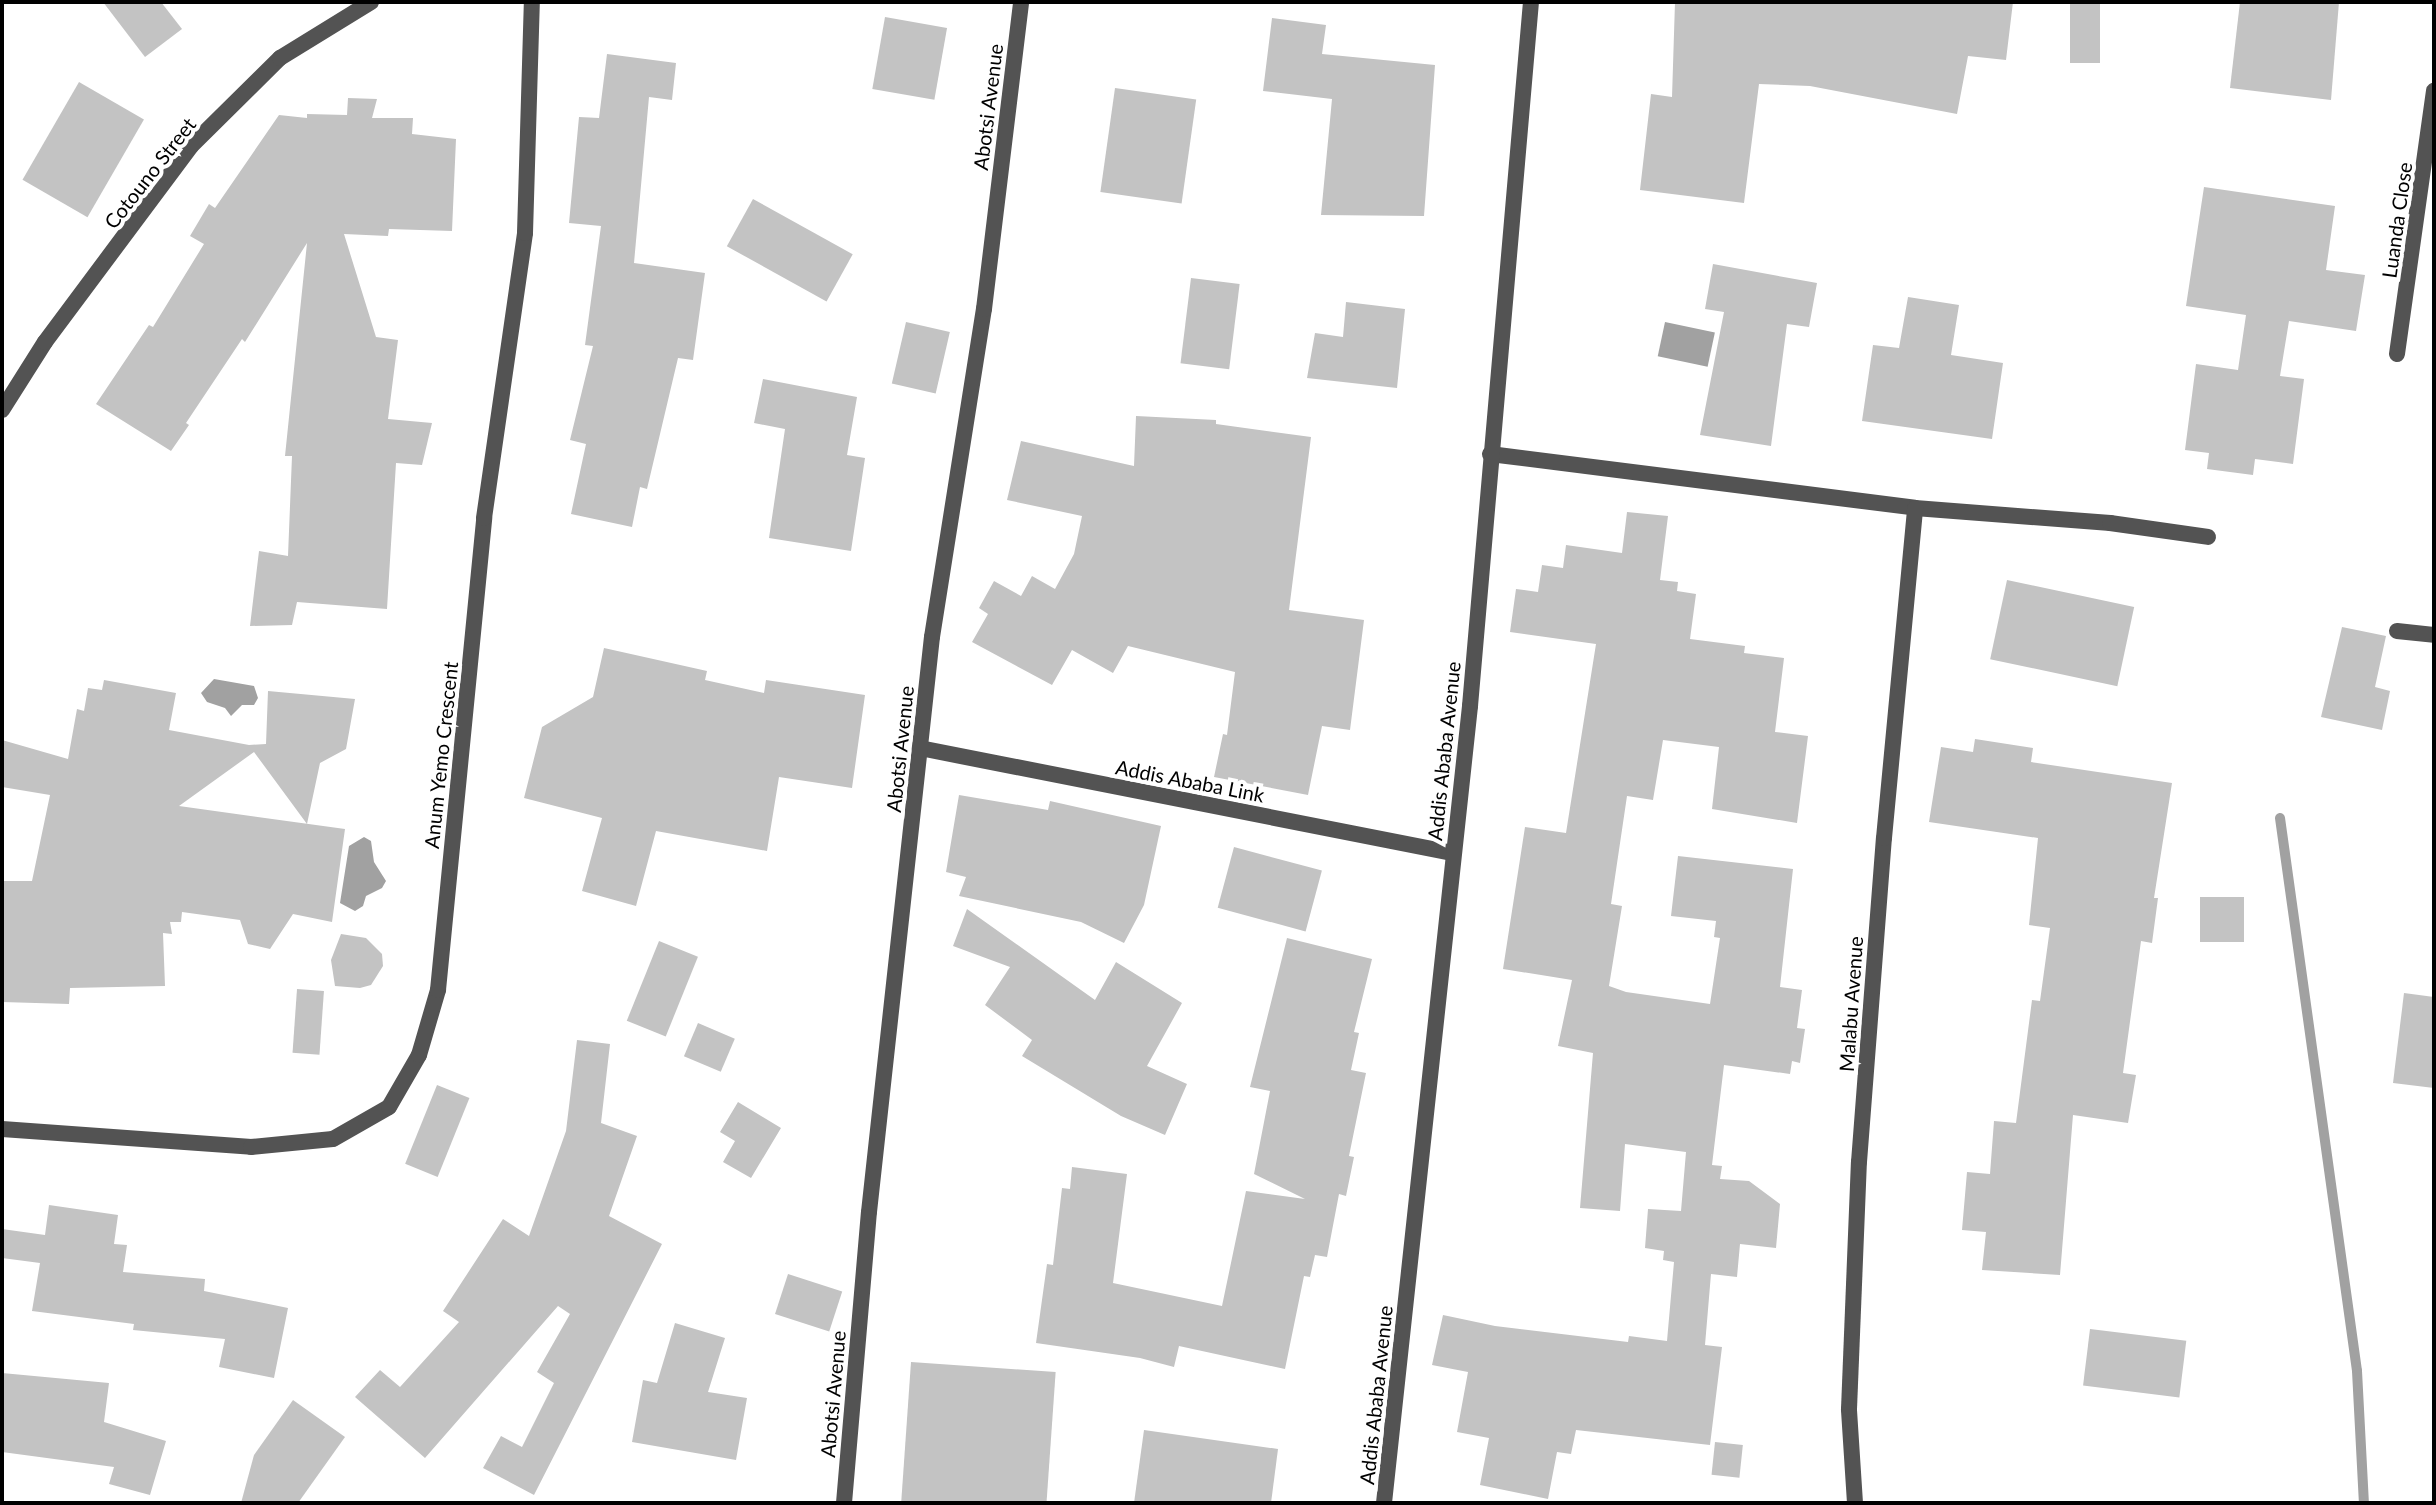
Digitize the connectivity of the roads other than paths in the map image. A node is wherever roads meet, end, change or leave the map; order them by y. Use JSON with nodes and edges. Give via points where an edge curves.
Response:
{"nodes":[{"id":1,"x":371,"y":2,"type":"edge"},
{"id":2,"x":532,"y":2,"type":"edge"},
{"id":3,"x":1021,"y":2,"type":"edge"},
{"id":4,"x":1531,"y":2,"type":"edge"},
{"id":5,"x":2434,"y":91,"type":"edge"},
{"id":6,"x":2397,"y":354,"type":"dead end"},
{"id":7,"x":2,"y":410,"type":"edge"},
{"id":8,"x":1490,"y":454,"type":"junction"},
{"id":9,"x":1915,"y":508,"type":"junction"},
{"id":10,"x":2208,"y":537,"type":"dead end"},
{"id":11,"x":2397,"y":631,"type":"dead end"},
{"id":12,"x":2434,"y":635,"type":"edge"},
{"id":13,"x":920,"y":748,"type":"junction"},
{"id":14,"x":1452,"y":853,"type":"junction"},
{"id":15,"x":2,"y":1129,"type":"edge"},
{"id":16,"x":844,"y":1503,"type":"edge"},
{"id":17,"x":1384,"y":1503,"type":"edge"},
{"id":18,"x":1855,"y":1503,"type":"edge"}],
"edges":[{"from":1,"to":7,"type":"street","name":"Cotouno Street","via":[[280,58],[191,146],[45,342]]},
{"from":2,"to":15,"type":"street","name":"Anum Yemo Crescent","via":[[525,233],[484,518],[438,990],[419,1055],[389,1107],[333,1139],[251,1147]]},
{"from":3,"to":13,"type":"street","name":"Abotsi Avenue","via":[[984,309],[932,637]]},
{"from":4,"to":8,"type":"street","name":"Addis Ababa Avenue"},
{"from":5,"to":6,"type":"street","name":"Luanda Close"},
{"from":8,"to":9,"type":"street"},
{"from":8,"to":14,"type":"street","name":"Addis Ababa Avenue"},
{"from":9,"to":10,"type":"street","via":[[2110,523]]},
{"from":9,"to":18,"type":"street","name":"Malabu Avenue","via":[[1859,1162],[1849,1409]]},
{"from":11,"to":12,"type":"street"},
{"from":13,"to":14,"type":"street","name":"Addis Ababa Link"},
{"from":13,"to":16,"type":"street","name":"Abotsi Avenue","via":[[869,1212]]},
{"from":14,"to":17,"type":"street","name":"Addis Ababa Avenue"}]}
